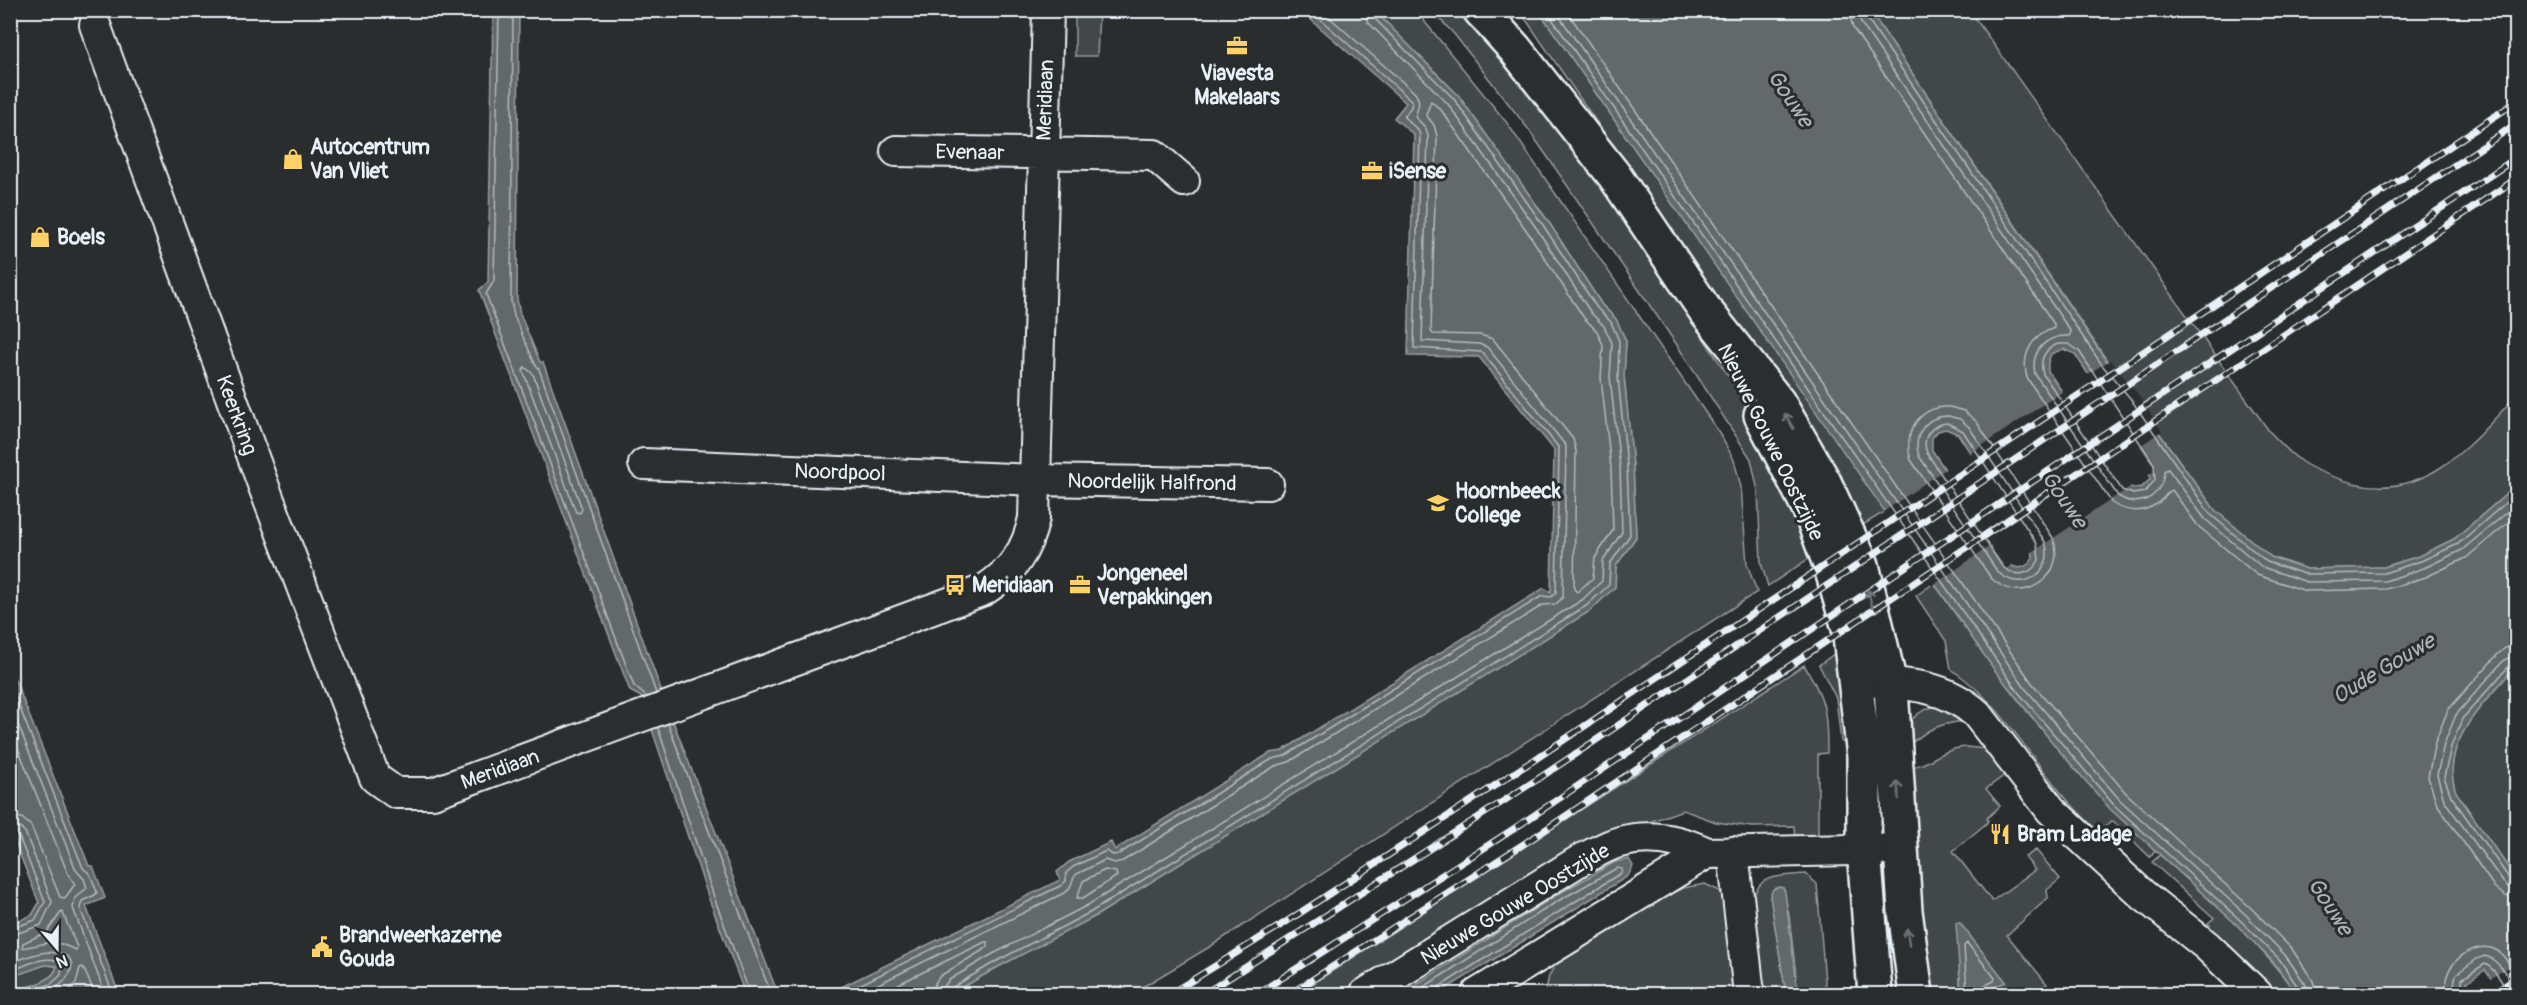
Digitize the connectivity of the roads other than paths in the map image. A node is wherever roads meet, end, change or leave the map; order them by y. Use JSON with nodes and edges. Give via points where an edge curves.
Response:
{"nodes":[{"id":1,"x":1048,"y":10,"type":"edge"},
{"id":2,"x":1480,"y":10,"type":"edge"},
{"id":3,"x":1508,"y":10,"type":"edge"},
{"id":4,"x":95,"y":25,"type":"dead end"},
{"id":5,"x":896,"y":151,"type":"dead end"},
{"id":6,"x":1043,"y":153,"type":"junction"},
{"id":7,"x":1614,"y":175,"type":"junction"},
{"id":8,"x":1184,"y":181,"type":"dead end"},
{"id":9,"x":1705,"y":310,"type":"junction"},
{"id":10,"x":644,"y":464,"type":"dead end"},
{"id":11,"x":1036,"y":480,"type":"junction"},
{"id":12,"x":1268,"y":484,"type":"dead end"},
{"id":13,"x":1856,"y":681,"type":"junction"},
{"id":14,"x":1890,"y":682,"type":"junction"},
{"id":15,"x":396,"y":793,"type":"joint"},
{"id":16,"x":1863,"y":849,"type":"junction"},
{"id":17,"x":1901,"y":849,"type":"junction"},
{"id":18,"x":1720,"y":852,"type":"junction"},
{"id":19,"x":1365,"y":994,"type":"edge"},
{"id":20,"x":1477,"y":994,"type":"edge"},
{"id":21,"x":1749,"y":994,"type":"edge"},
{"id":22,"x":1875,"y":994,"type":"edge"},
{"id":23,"x":1916,"y":994,"type":"edge"},
{"id":24,"x":2257,"y":994,"type":"edge"}],
"edges":[{"from":1,"to":6,"type":"street","name":"Meridiaan"},
{"from":2,"to":7,"type":"main road","name":"Nieuwe Gouwe Oostzijde"},
{"from":3,"to":7,"type":"main road","name":"Nieuwe Gouwe Oostzijde","via":[[1569,93]]},
{"from":4,"to":15,"type":"street","name":"Keerkring","via":[[375,778]]},
{"from":5,"to":6,"type":"street","name":"Evenaar"},
{"from":6,"to":8,"type":"street","name":"Evenaar","via":[[1154,155]]},
{"from":6,"to":11,"type":"street","name":"Meridiaan"},
{"from":7,"to":9,"type":"main road","name":"Nieuwe Gouwe Oostzijde"},
{"from":9,"to":13,"type":"main road","name":"Nieuwe Gouwe Oostzijde","via":[[1809,508],[1847,618]]},
{"from":14,"to":9,"type":"main road","name":"Nieuwe Gouwe Oostzijde","one_way":true,"via":[[1862,565],[1824,482],[1778,402]]},
{"from":10,"to":11,"type":"street","name":"Noordpool"},
{"from":11,"to":12,"type":"street","name":"Noordelijk Halfrond"},
{"from":11,"to":15,"type":"street","name":"Meridiaan","via":[[1034,518],[1023,554],[999,581],[984,590],[433,793]]},
{"from":13,"to":14,"type":"street"},
{"from":13,"to":16,"type":"main road","name":"Nieuwe Gouwe Oostzijde","via":[[1864,756]]},
{"from":17,"to":14,"type":"main road","name":"Nieuwe Gouwe Oostzijde","one_way":true},
{"from":14,"to":24,"type":"street","via":[[1945,691],[1963,701],[2051,810]]},
{"from":16,"to":17,"type":"street","name":"Nieuwe Gouwe Oostzijde"},
{"from":16,"to":18,"type":"street","name":"Nieuwe Gouwe Oostzijde"},
{"from":16,"to":22,"type":"main road","name":"Nieuwe Gouwe Oostzijde"},
{"from":23,"to":17,"type":"main road","name":"Nieuwe Gouwe Oostzijde","one_way":true},
{"from":18,"to":19,"type":"street","name":"Nieuwe Gouwe Oostzijde","via":[[1654,838],[1620,842],[1581,859]]},
{"from":18,"to":20,"type":"street"},
{"from":18,"to":21,"type":"street"}]}
